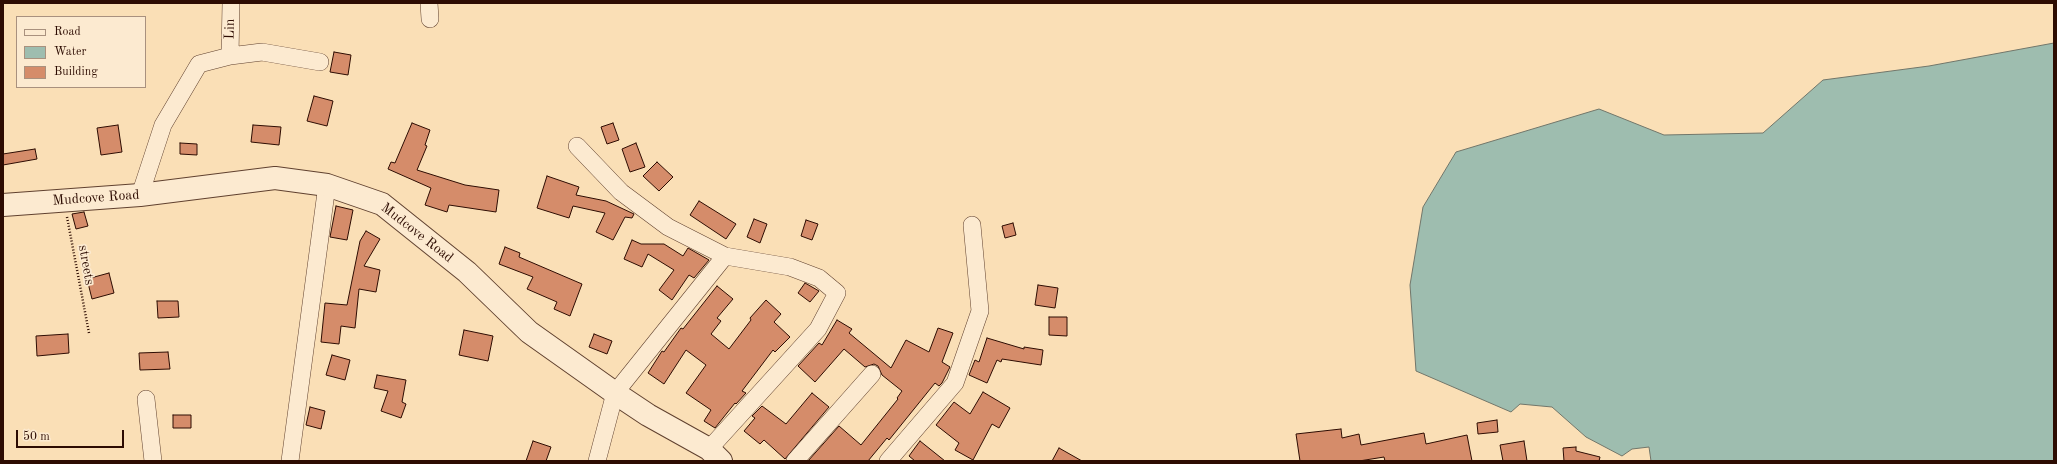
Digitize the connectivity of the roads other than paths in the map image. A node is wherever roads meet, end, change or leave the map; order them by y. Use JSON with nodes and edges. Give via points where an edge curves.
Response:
{"nodes":[{"id":1,"x":231,"y":3,"type":"edge"},
{"id":2,"x":230,"y":56,"type":"junction"},
{"id":3,"x":320,"y":62,"type":"dead end"},
{"id":4,"x":577,"y":146,"type":"dead end"},
{"id":5,"x":327,"y":185,"type":"junction"},
{"id":6,"x":140,"y":195,"type":"junction"},
{"id":7,"x":3,"y":205,"type":"edge"},
{"id":8,"x":972,"y":225,"type":"dead end"},
{"id":9,"x":724,"y":256,"type":"junction"},
{"id":10,"x":872,"y":374,"type":"dead end"},
{"id":11,"x":615,"y":394,"type":"junction"},
{"id":12,"x":146,"y":399,"type":"dead end"},
{"id":13,"x":715,"y":455,"type":"edge"},
{"id":14,"x":153,"y":461,"type":"edge"},
{"id":15,"x":287,"y":461,"type":"edge"},
{"id":16,"x":291,"y":461,"type":"edge"},
{"id":17,"x":597,"y":461,"type":"edge"},
{"id":18,"x":795,"y":461,"type":"edge"},
{"id":19,"x":888,"y":461,"type":"edge"}],
"edges":[{"from":1,"to":2,"type":"street","name":"Lin"},
{"from":2,"to":3,"type":"street","via":[[262,52]]},
{"from":2,"to":6,"type":"street","via":[[199,64],[163,125]]},
{"from":4,"to":9,"type":"street","via":[[621,192],[668,227]]},
{"from":5,"to":6,"type":"street","name":"Mudcove Road","via":[[275,178]]},
{"from":5,"to":11,"type":"street","name":"Mudcove Road","via":[[382,204],[467,272],[529,332]]},
{"from":5,"to":16,"type":"street"},
{"from":6,"to":7,"type":"street","name":"Mudcove Road"},
{"from":8,"to":19,"type":"street","via":[[980,312],[955,383]]},
{"from":9,"to":11,"type":"street"},
{"from":9,"to":13,"type":"street","via":[[790,267],[819,278],[837,293],[818,329]]},
{"from":10,"to":18,"type":"street"},
{"from":11,"to":13,"type":"street","name":"Mudcove Road"},
{"from":11,"to":17,"type":"street"},
{"from":12,"to":14,"type":"street"},
{"from":15,"to":16,"type":"street"}]}
